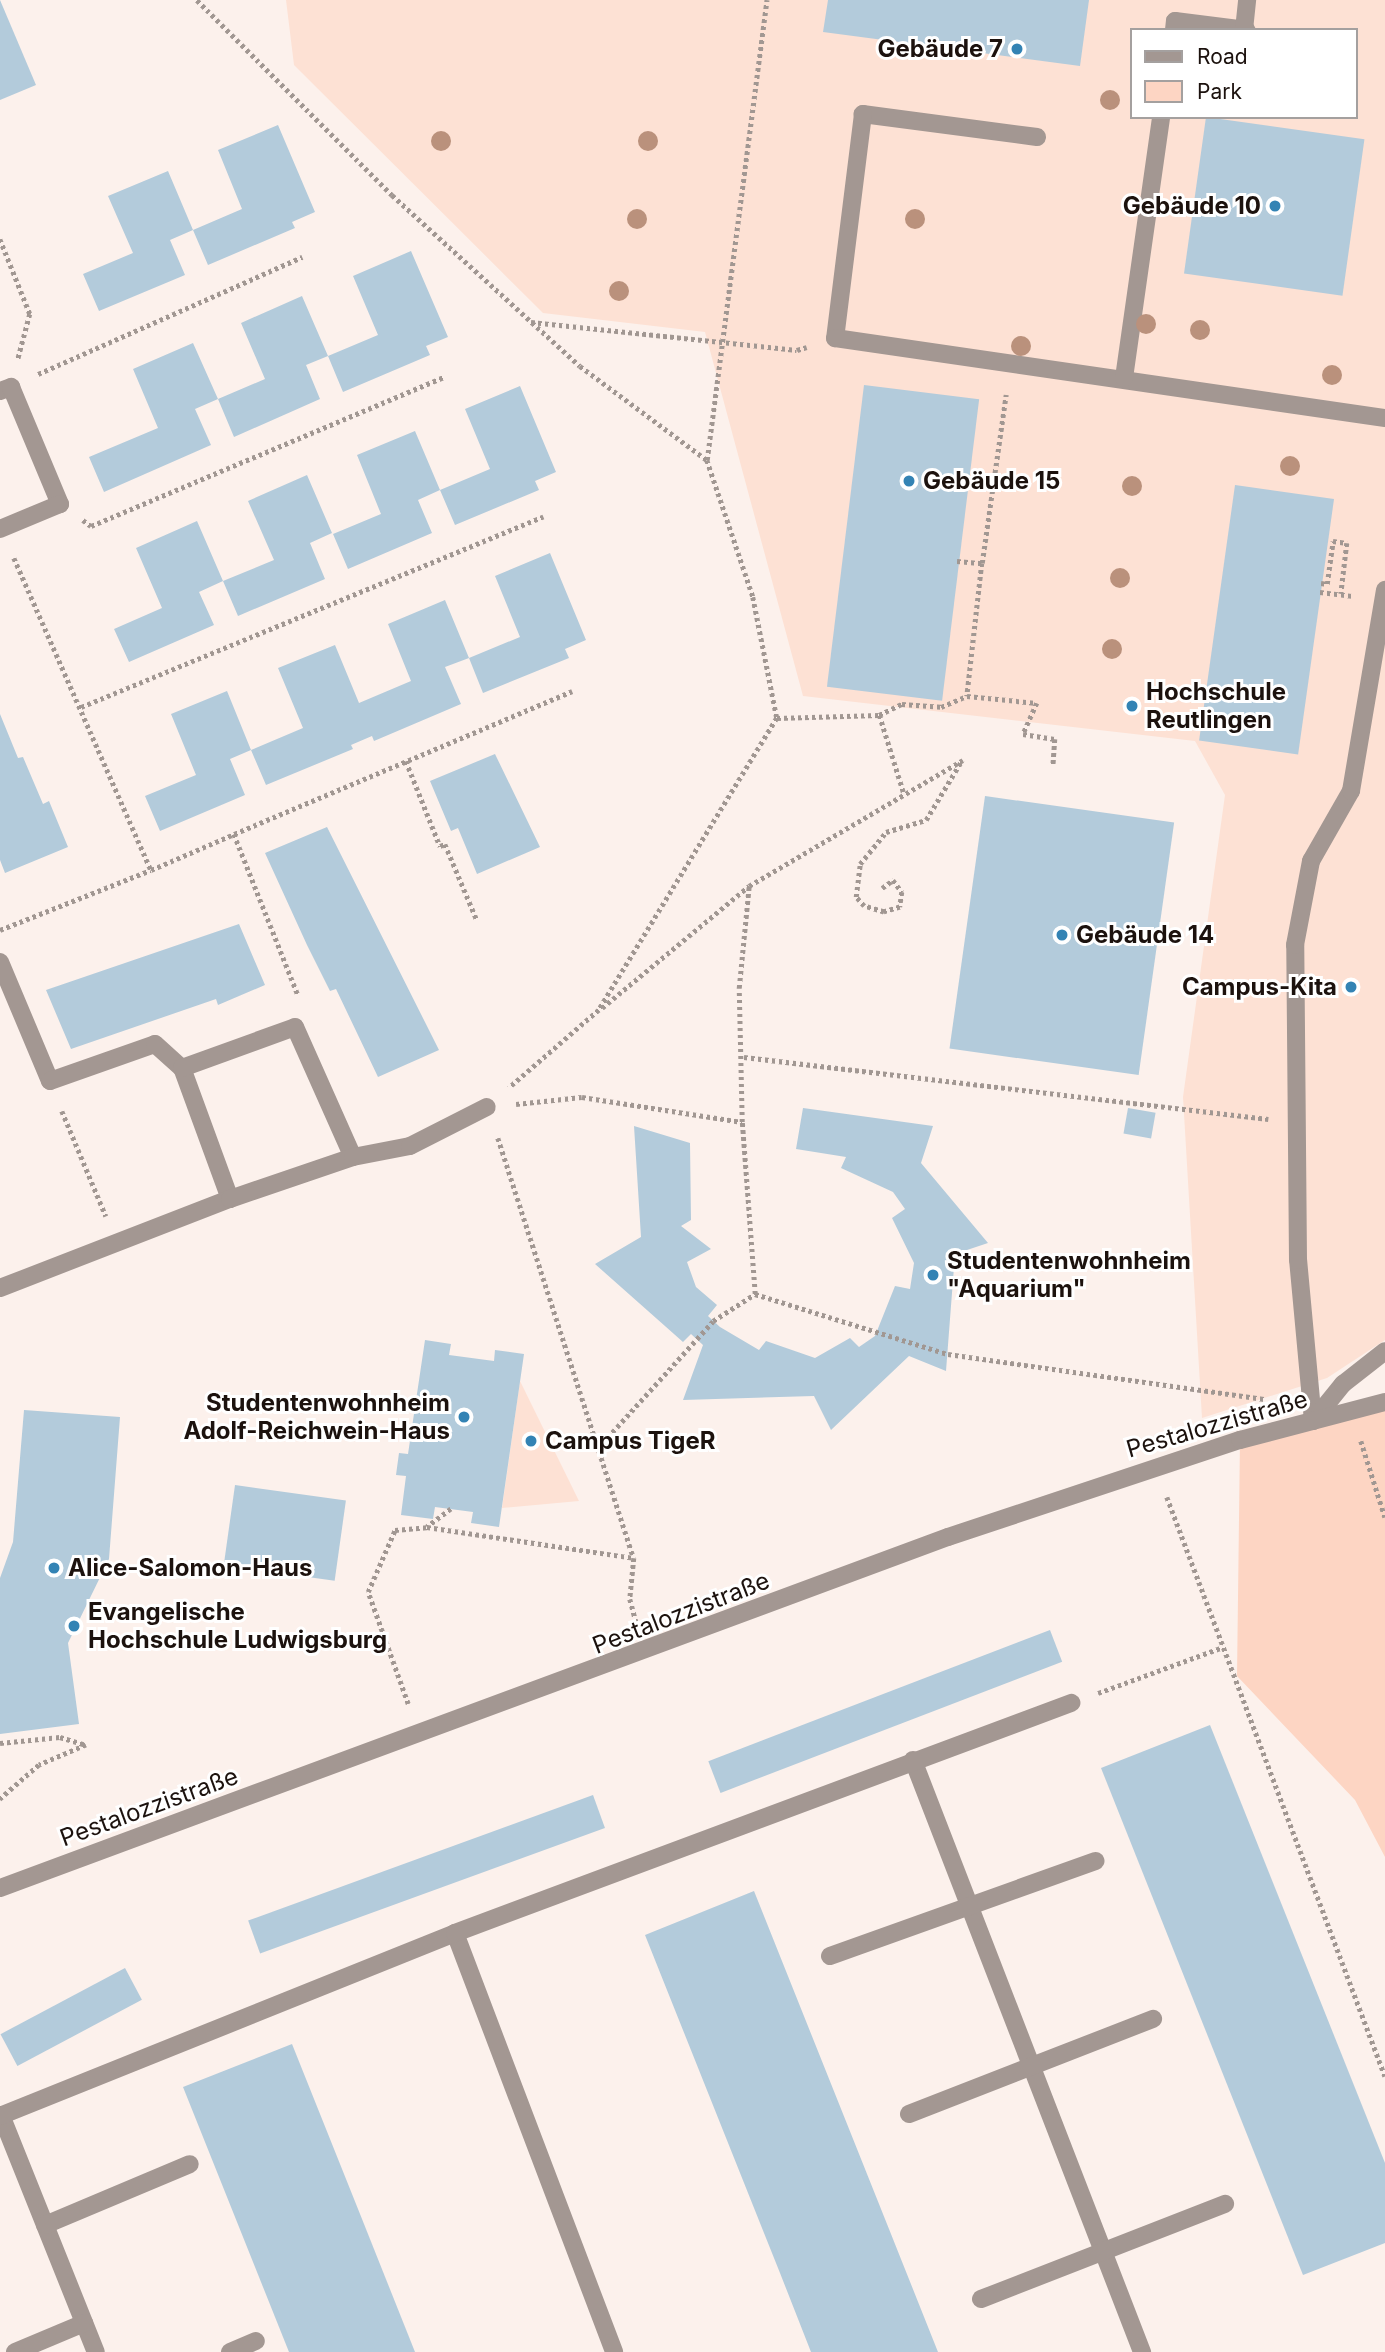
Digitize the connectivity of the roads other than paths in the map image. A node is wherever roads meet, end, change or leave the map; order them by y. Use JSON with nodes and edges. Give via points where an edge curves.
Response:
{"nodes":[{"id":1,"x":1247,"y":0,"type":"edge"},
{"id":2,"x":1174,"y":28,"type":"edge"},
{"id":3,"x":1229,"y":28,"type":"edge"},
{"id":4,"x":1245,"y":28,"type":"edge"},
{"id":5,"x":1161,"y":119,"type":"edge"},
{"id":6,"x":1037,"y":137,"type":"dead end"},
{"id":7,"x":1124,"y":377,"type":"junction"},
{"id":8,"x":5,"y":389,"type":"edge"},
{"id":9,"x":1385,"y":418,"type":"edge"},
{"id":10,"x":0,"y":529,"type":"edge"},
{"id":11,"x":1385,"y":590,"type":"edge"},
{"id":12,"x":0,"y":962,"type":"edge"},
{"id":13,"x":182,"y":1068,"type":"junction"},
{"id":14,"x":487,"y":1107,"type":"road end"},
{"id":15,"x":353,"y":1157,"type":"junction"},
{"id":16,"x":230,"y":1199,"type":"junction"},
{"id":17,"x":0,"y":1288,"type":"edge"},
{"id":18,"x":1385,"y":1351,"type":"edge"},
{"id":19,"x":1385,"y":1402,"type":"edge"},
{"id":20,"x":1312,"y":1413,"type":"junction"},
{"id":21,"x":1071,"y":1703,"type":"road end"},
{"id":22,"x":913,"y":1760,"type":"junction"},
{"id":23,"x":1096,"y":1861,"type":"dead end"},
{"id":24,"x":0,"y":1888,"type":"edge"},
{"id":25,"x":969,"y":1905,"type":"junction"},
{"id":26,"x":454,"y":1933,"type":"junction"},
{"id":27,"x":830,"y":1956,"type":"dead end"},
{"id":28,"x":1153,"y":2020,"type":"dead end"},
{"id":29,"x":1031,"y":2064,"type":"junction"},
{"id":30,"x":909,"y":2114,"type":"dead end"},
{"id":31,"x":1,"y":2116,"type":"edge"},
{"id":32,"x":190,"y":2164,"type":"dead end"},
{"id":33,"x":1226,"y":2204,"type":"dead end"},
{"id":34,"x":45,"y":2225,"type":"junction"},
{"id":35,"x":1103,"y":2250,"type":"junction"},
{"id":36,"x":981,"y":2299,"type":"dead end"},
{"id":37,"x":84,"y":2323,"type":"junction"},
{"id":38,"x":256,"y":2341,"type":"dead end"},
{"id":39,"x":15,"y":2352,"type":"edge"},
{"id":40,"x":96,"y":2352,"type":"edge"},
{"id":41,"x":230,"y":2352,"type":"edge"},
{"id":42,"x":614,"y":2352,"type":"edge"},
{"id":43,"x":1142,"y":2352,"type":"edge"}],
"edges":[{"from":1,"to":4,"type":"street"},
{"from":2,"to":3,"type":"street","via":[[1175,21]]},
{"from":5,"to":7,"type":"street"},
{"from":6,"to":7,"type":"street","via":[[863,114],[835,338]]},
{"from":7,"to":9,"type":"street"},
{"from":8,"to":10,"type":"street","via":[[60,504]]},
{"from":11,"to":20,"type":"street","via":[[1351,791],[1311,862],[1295,945],[1297,1260]]},
{"from":12,"to":13,"type":"street","via":[[50,1081],[155,1044]]},
{"from":13,"to":15,"type":"street","via":[[295,1027]]},
{"from":13,"to":16,"type":"street"},
{"from":14,"to":15,"type":"street","via":[[410,1146]]},
{"from":15,"to":16,"type":"street"},
{"from":16,"to":17,"type":"street"},
{"from":18,"to":20,"type":"street"},
{"from":19,"to":20,"type":"street","name":"Pestalozzistraße"},
{"from":20,"to":24,"type":"street","name":"Pestalozzistraße","via":[[948,1538]]},
{"from":21,"to":22,"type":"street"},
{"from":22,"to":25,"type":"street"},
{"from":22,"to":26,"type":"street"},
{"from":23,"to":25,"type":"street"},
{"from":25,"to":27,"type":"street"},
{"from":25,"to":29,"type":"street"},
{"from":26,"to":31,"type":"street"},
{"from":26,"to":42,"type":"street"},
{"from":28,"to":29,"type":"street"},
{"from":29,"to":30,"type":"street"},
{"from":29,"to":35,"type":"street"},
{"from":31,"to":34,"type":"street"},
{"from":32,"to":34,"type":"street"},
{"from":33,"to":35,"type":"street"},
{"from":34,"to":37,"type":"street"},
{"from":35,"to":36,"type":"street"},
{"from":35,"to":43,"type":"street"},
{"from":37,"to":39,"type":"street"},
{"from":37,"to":40,"type":"street"},
{"from":38,"to":41,"type":"street"}]}
